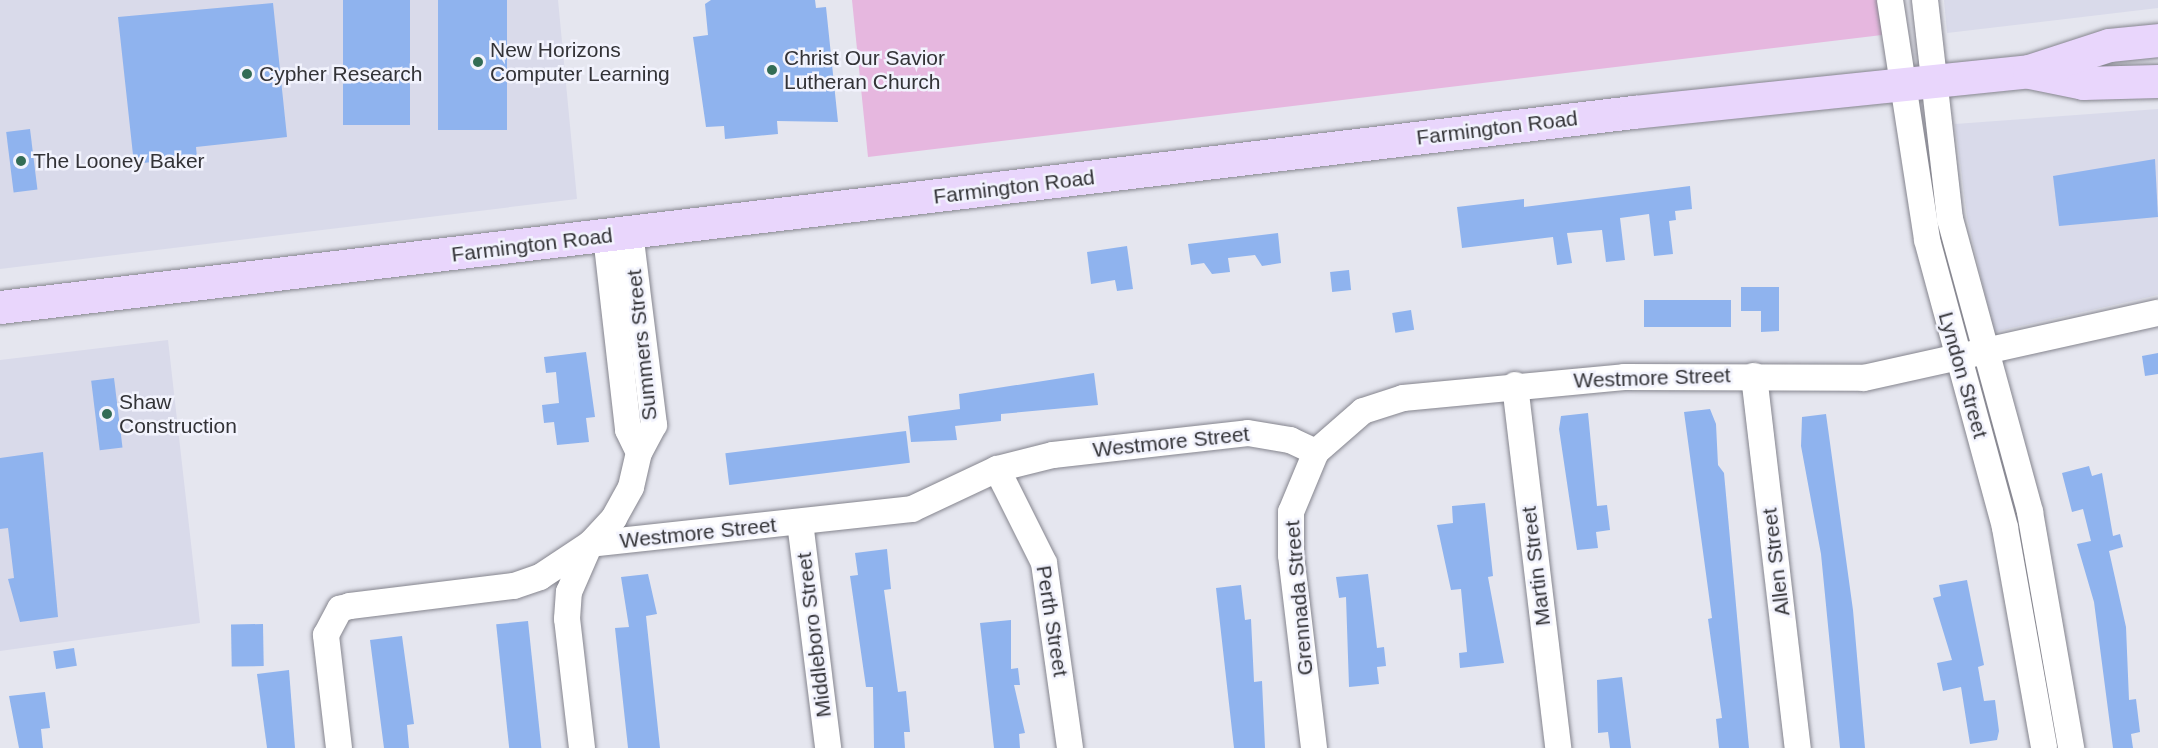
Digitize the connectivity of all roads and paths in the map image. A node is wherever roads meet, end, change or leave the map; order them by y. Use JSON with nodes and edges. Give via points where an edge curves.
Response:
{"nodes":[{"id":1,"x":1890,"y":0,"type":"edge"},
{"id":2,"x":1925,"y":0,"type":"edge"},
{"id":3,"x":2158,"y":40,"type":"edge"},
{"id":4,"x":2028,"y":71,"type":"junction"},
{"id":5,"x":2158,"y":81,"type":"edge"},
{"id":6,"x":1918,"y":82,"type":"junction"},
{"id":7,"x":618,"y":235,"type":"junction"},
{"id":8,"x":0,"y":307,"type":"edge"},
{"id":9,"x":2158,"y":313,"type":"edge"},
{"id":10,"x":1983,"y":350,"type":"junction"},
{"id":11,"x":1957,"y":357,"type":"junction"},
{"id":12,"x":1754,"y":376,"type":"junction"},
{"id":13,"x":1515,"y":385,"type":"junction"},
{"id":14,"x":1316,"y":452,"type":"junction"},
{"id":15,"x":997,"y":469,"type":"junction"},
{"id":16,"x":800,"y":522,"type":"junction"},
{"id":17,"x":590,"y":544,"type":"junction"},
{"id":18,"x":339,"y":748,"type":"edge"},
{"id":19,"x":582,"y":748,"type":"edge"},
{"id":20,"x":828,"y":748,"type":"edge"},
{"id":21,"x":1070,"y":748,"type":"edge"},
{"id":22,"x":1314,"y":748,"type":"edge"},
{"id":23,"x":1558,"y":748,"type":"edge"},
{"id":24,"x":1798,"y":748,"type":"edge"},
{"id":25,"x":2044,"y":748,"type":"edge"},
{"id":26,"x":2071,"y":748,"type":"edge"}],
"edges":[{"from":1,"to":6,"type":"street","name":"Lyndon Street"},
{"from":2,"to":6,"type":"street","name":"Lyndon Street"},
{"from":3,"to":4,"type":"main road","name":"Farmington Road","via":[[2109,45]]},
{"from":4,"to":5,"type":"main road","name":"Farmington Road","via":[[2083,83]]},
{"from":4,"to":6,"type":"main road","name":"Farmington Road"},
{"from":6,"to":7,"type":"main road","name":"Farmington Road"},
{"from":6,"to":10,"type":"street","name":"Lyndon Street"},
{"from":6,"to":11,"type":"street","name":"Lyndon Street","via":[[1927,240]]},
{"from":7,"to":8,"type":"main road","name":"Farmington Road"},
{"from":7,"to":17,"type":"street","name":"Summers Street","via":[[654,425],[639,453],[631,487],[614,518]]},
{"from":9,"to":10,"type":"street","name":"Westmore Street"},
{"from":10,"to":11,"type":"street","name":"Westmore Street"},
{"from":10,"to":26,"type":"street","name":"Lyndon Street","via":[[2030,512]]},
{"from":11,"to":12,"type":"street","name":"Westmore Street","via":[[1864,378]]},
{"from":11,"to":25,"type":"street","name":"Lyndon Street","via":[[2006,528]]},
{"from":12,"to":13,"type":"street","name":"Westmore Street"},
{"from":12,"to":24,"type":"street","name":"Allen Street"},
{"from":13,"to":14,"type":"street","name":"Westmore Street","via":[[1385,403],[1346,423]]},
{"from":13,"to":23,"type":"street","name":"Martin Street"},
{"from":14,"to":15,"type":"street","name":"Westmore Street","via":[[1268,434],[1225,434],[1053,455]]},
{"from":14,"to":22,"type":"street","name":"Grennada Street","via":[[1296,492],[1289,532]]},
{"from":15,"to":16,"type":"street","name":"Westmore Street","via":[[912,509]]},
{"from":15,"to":21,"type":"street","name":"Perth Street","via":[[1044,562]]},
{"from":16,"to":17,"type":"street","name":"Westmore Street"},
{"from":16,"to":20,"type":"street","name":"Middleboro Street"},
{"from":17,"to":18,"type":"street","name":"Westmore Street","via":[[540,577],[514,586],[350,606],[331,621],[326,635]]},
{"from":17,"to":19,"type":"street","name":"Summers Street","via":[[569,592],[567,619]]}]}
